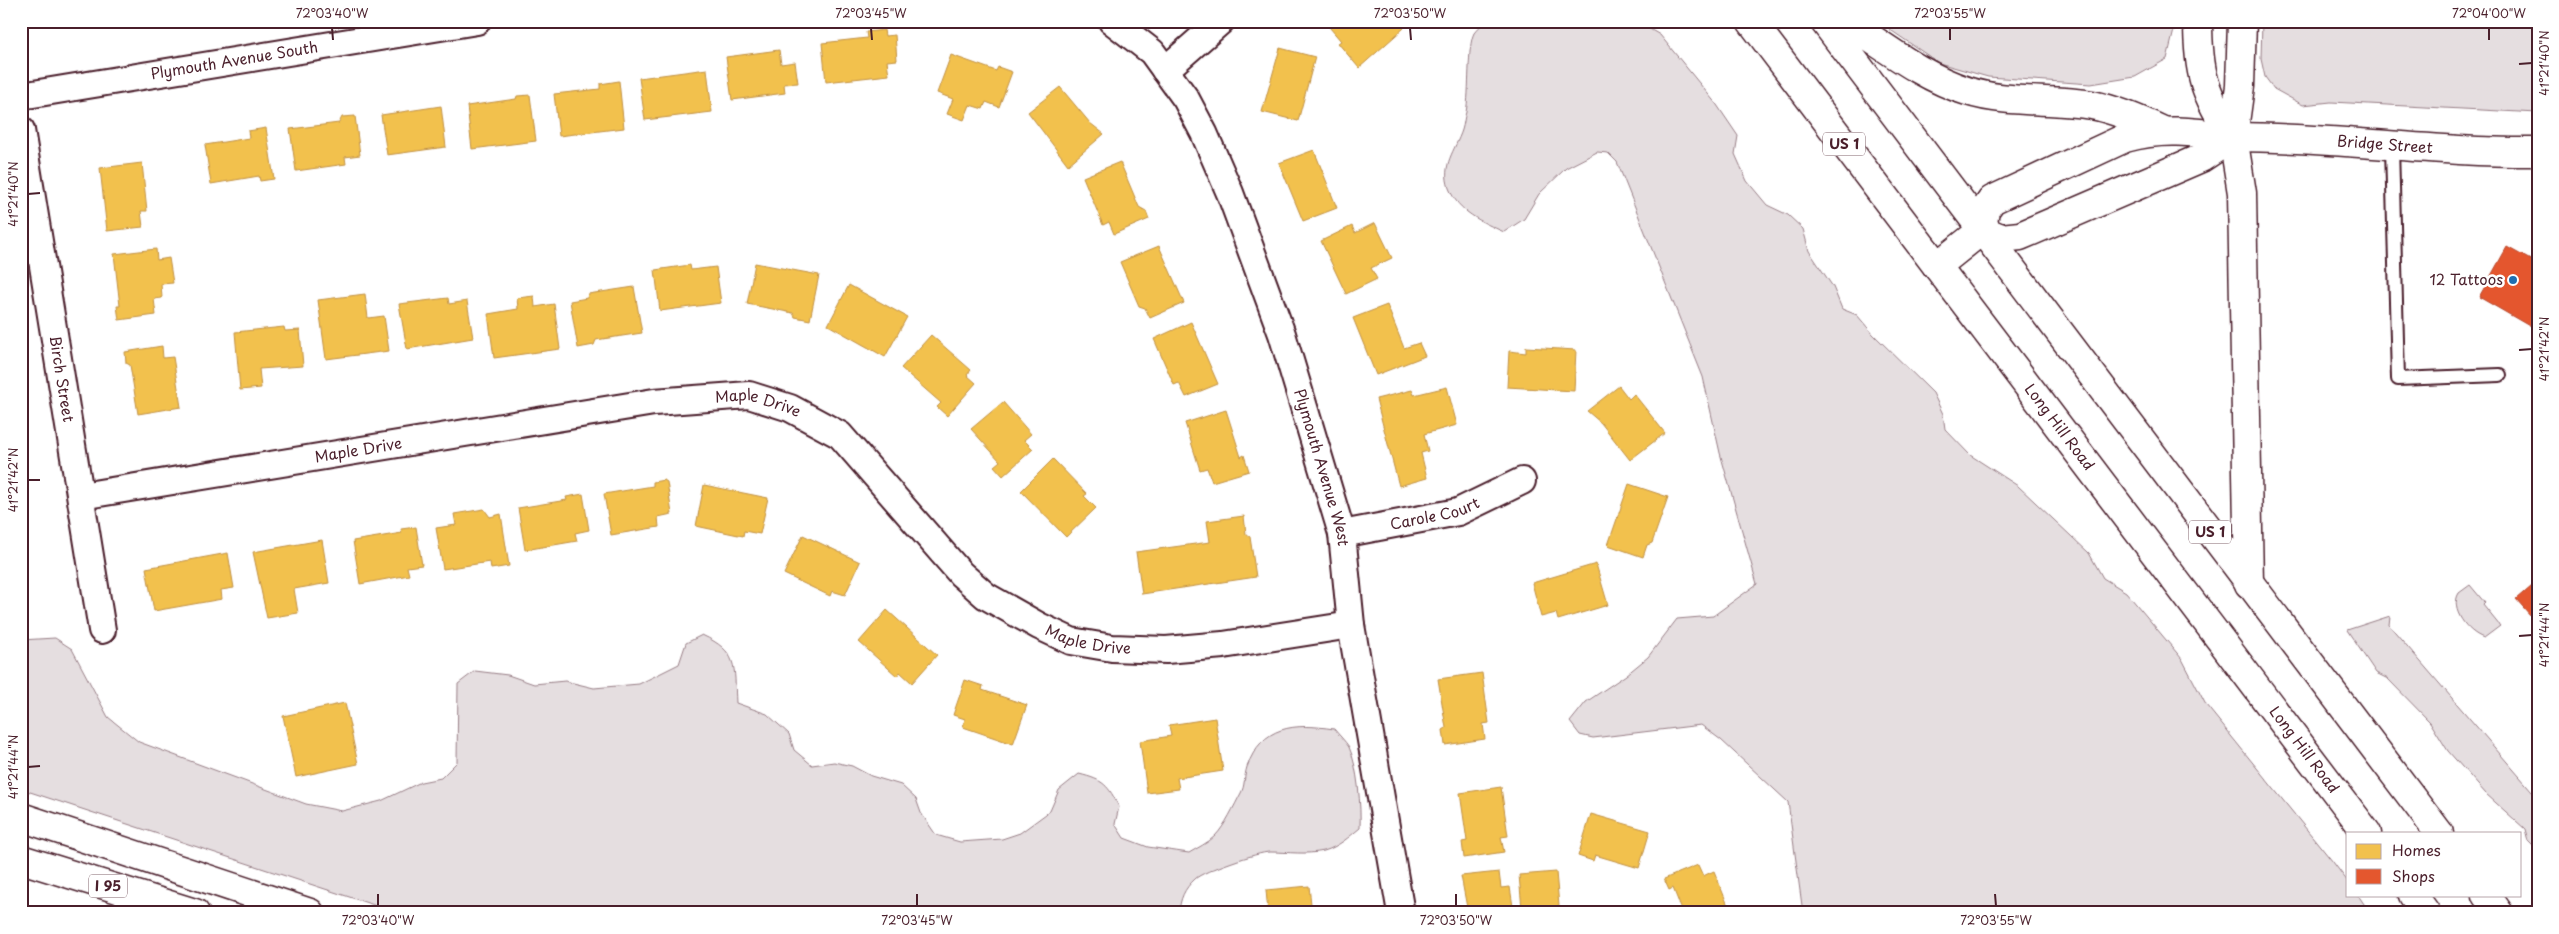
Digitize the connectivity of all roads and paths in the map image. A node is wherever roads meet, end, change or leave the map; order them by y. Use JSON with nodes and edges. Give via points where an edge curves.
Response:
{"nodes":[{"id":1,"x":477,"y":21,"type":"edge"},
{"id":2,"x":1221,"y":21,"type":"edge"},
{"id":3,"x":1752,"y":21,"type":"edge"},
{"id":4,"x":1824,"y":21,"type":"edge"},
{"id":5,"x":1845,"y":21,"type":"edge"},
{"id":6,"x":2198,"y":21,"type":"edge"},
{"id":7,"x":2242,"y":21,"type":"edge"},
{"id":8,"x":1131,"y":26,"type":"edge"},
{"id":9,"x":1159,"y":61,"type":"junction"},
{"id":10,"x":21,"y":96,"type":"edge"},
{"id":11,"x":21,"y":130,"type":"edge"},
{"id":12,"x":2164,"y":130,"type":"junction"},
{"id":13,"x":2233,"y":137,"type":"junction"},
{"id":14,"x":2392,"y":147,"type":"junction"},
{"id":15,"x":2538,"y":152,"type":"edge"},
{"id":16,"x":1982,"y":230,"type":"junction"},
{"id":17,"x":1936,"y":266,"type":"junction"},
{"id":18,"x":2500,"y":375,"type":"dead end"},
{"id":19,"x":1522,"y":481,"type":"dead end"},
{"id":20,"x":81,"y":496,"type":"junction"},
{"id":21,"x":1342,"y":534,"type":"junction"},
{"id":22,"x":2249,"y":584,"type":"junction"},
{"id":23,"x":1351,"y":625,"type":"junction"},
{"id":24,"x":102,"y":630,"type":"dead end"},
{"id":25,"x":21,"y":817,"type":"edge"},
{"id":26,"x":2366,"y":832,"type":"edge"},
{"id":27,"x":2438,"y":832,"type":"edge"},
{"id":28,"x":21,"y":858,"type":"edge"},
{"id":29,"x":2414,"y":896,"type":"edge"},
{"id":30,"x":2487,"y":896,"type":"edge"},
{"id":31,"x":195,"y":913,"type":"edge"},
{"id":32,"x":310,"y":913,"type":"edge"},
{"id":33,"x":1401,"y":913,"type":"edge"},
{"id":34,"x":2426,"y":913,"type":"edge"},
{"id":35,"x":2499,"y":913,"type":"edge"}],
"edges":[{"from":1,"to":10,"type":"street","name":"Plymouth Avenue South"},
{"from":2,"to":9,"type":"street"},
{"from":3,"to":17,"type":"main road","name":"Long Hill Road","number":"US 1"},
{"from":4,"to":16,"type":"main road","number":"US 1"},
{"from":5,"to":12,"type":"main road","via":[[1922,72],[1968,91],[1998,97],[2091,105]]},
{"from":6,"to":13,"type":"main road","via":[[2206,90],[2214,110]]},
{"from":7,"to":13,"type":"main road","via":[[2240,86]]},
{"from":8,"to":9,"type":"street"},
{"from":9,"to":21,"type":"street","name":"Plymouth Avenue West","via":[[1186,99],[1204,133],[1233,202],[1282,334]]},
{"from":11,"to":20,"type":"street","name":"Birch Street"},
{"from":12,"to":13,"type":"main road","name":"Bridge Street"},
{"from":12,"to":16,"type":"main road","name":"Bridge Street","via":[[2126,138],[1992,200],[1985,210]]},
{"from":13,"to":14,"type":"main road","name":"Bridge Street","via":[[2308,139]]},
{"from":13,"to":16,"type":"main road","via":[[2201,158],[2020,236],[2002,238]]},
{"from":13,"to":22,"type":"main road","via":[[2242,193]]},
{"from":14,"to":15,"type":"main road","name":"Bridge Street"},
{"from":14,"to":18,"type":"lane","via":[[2398,379]]},
{"from":16,"to":17,"type":"main road"},
{"from":16,"to":22,"type":"main road","number":"US 1"},
{"from":17,"to":26,"type":"main road","name":"Long Hill Road","number":"US 1"},
{"from":19,"to":21,"type":"street","name":"Carole Court","via":[[1458,512]]},
{"from":20,"to":23,"type":"street","name":"Maple Drive","via":[[654,402],[749,395],[790,408],[840,435],[961,574],[986,596],[1071,641],[1112,648],[1166,650]]},
{"from":20,"to":24,"type":"street","name":"Birch Street"},
{"from":21,"to":23,"type":"street","name":"Plymouth Avenue West"},
{"from":22,"to":27,"type":"main road","number":"US 1"},
{"from":23,"to":33,"type":"street","name":"Plymouth Avenue West"},
{"from":25,"to":32,"type":"main road"},
{"from":28,"to":31,"type":"main road","number":"I 95"},
{"from":29,"to":34,"type":"main road"},
{"from":30,"to":35,"type":"main road"}]}
